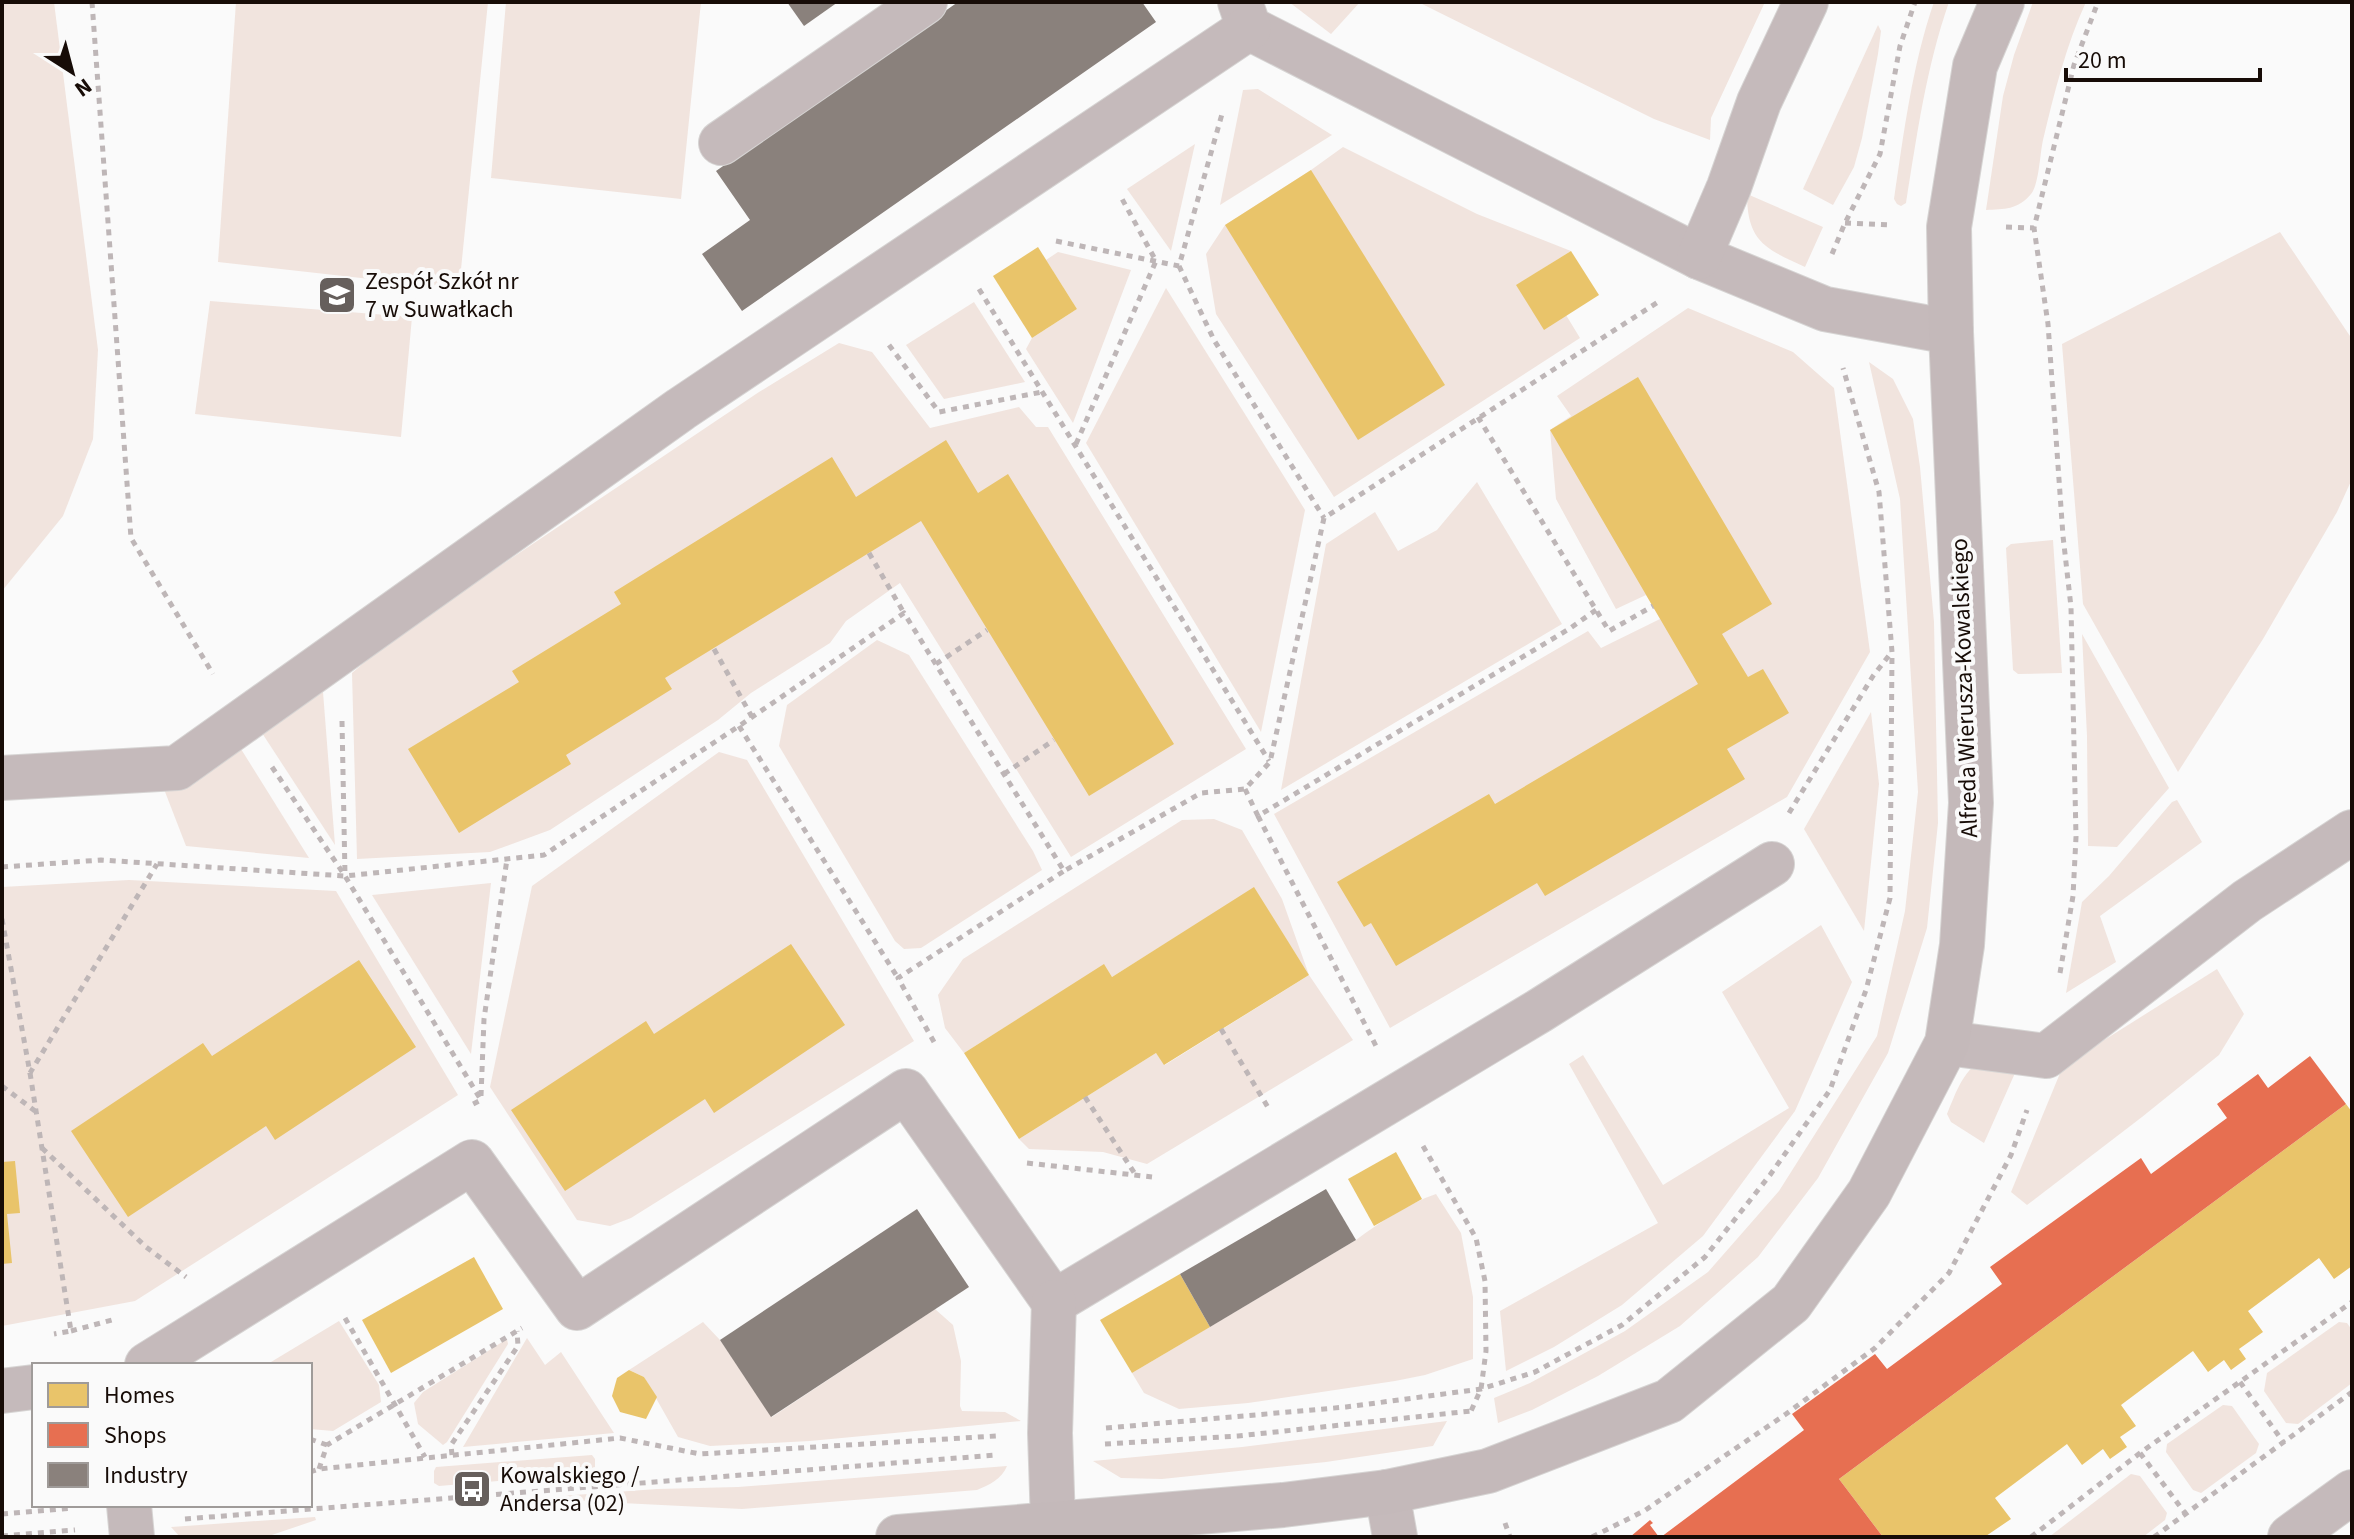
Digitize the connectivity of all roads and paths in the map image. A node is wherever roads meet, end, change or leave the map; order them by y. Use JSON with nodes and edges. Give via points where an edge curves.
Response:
{"nodes":[{"id":1,"x":92,"y":2,"type":"edge"},
{"id":2,"x":925,"y":2,"type":"edge"},
{"id":3,"x":1806,"y":2,"type":"edge"},
{"id":4,"x":1915,"y":2,"type":"edge"},
{"id":5,"x":2002,"y":2,"type":"edge"},
{"id":6,"x":1245,"y":15,"type":"edge"},
{"id":7,"x":1222,"y":113,"type":"dead end"},
{"id":8,"x":721,"y":143,"type":"dead end"},
{"id":9,"x":1121,"y":197,"type":"dead end"},
{"id":10,"x":1056,"y":241,"type":"dead end"},
{"id":11,"x":1699,"y":257,"type":"junction"},
{"id":12,"x":1156,"y":261,"type":"junction"},
{"id":13,"x":1179,"y":266,"type":"junction"},
{"id":14,"x":979,"y":289,"type":"dead end"},
{"id":15,"x":1666,"y":297,"type":"dead end"},
{"id":16,"x":1825,"y":309,"type":"junction"},
{"id":17,"x":1951,"y":332,"type":"junction"},
{"id":18,"x":889,"y":345,"type":"dead end"},
{"id":19,"x":1042,"y":392,"type":"junction"},
{"id":20,"x":1478,"y":417,"type":"junction"},
{"id":21,"x":1075,"y":445,"type":"junction"},
{"id":22,"x":1324,"y":518,"type":"junction"},
{"id":23,"x":869,"y":553,"type":"dead end"},
{"id":24,"x":1653,"y":606,"type":"dead end"},
{"id":25,"x":1596,"y":610,"type":"junction"},
{"id":26,"x":904,"y":613,"type":"junction"},
{"id":27,"x":987,"y":630,"type":"dead end"},
{"id":28,"x":714,"y":649,"type":"dead end"},
{"id":29,"x":341,"y":652,"type":"junction"},
{"id":30,"x":1892,"y":652,"type":"junction"},
{"id":31,"x":936,"y":664,"type":"junction"},
{"id":32,"x":752,"y":717,"type":"junction"},
{"id":33,"x":242,"y":722,"type":"junction"},
{"id":34,"x":739,"y":726,"type":"junction"},
{"id":35,"x":1054,"y":740,"type":"dead end"},
{"id":36,"x":1270,"y":762,"type":"junction"},
{"id":37,"x":1004,"y":774,"type":"junction"},
{"id":38,"x":2,"y":778,"type":"edge"},
{"id":39,"x":1245,"y":789,"type":"junction"},
{"id":40,"x":1788,"y":815,"type":"dead end"},
{"id":41,"x":1258,"y":816,"type":"junction"},
{"id":42,"x":2352,"y":832,"type":"edge"},
{"id":43,"x":507,"y":859,"type":"junction"},
{"id":44,"x":158,"y":863,"type":"junction"},
{"id":45,"x":1772,"y":864,"type":"dead end"},
{"id":46,"x":2,"y":867,"type":"edge"},
{"id":47,"x":1064,"y":871,"type":"junction"},
{"id":48,"x":345,"y":876,"type":"junction"},
{"id":49,"x":2,"y":919,"type":"edge"},
{"id":50,"x":898,"y":978,"type":"junction"},
{"id":51,"x":1221,"y":1029,"type":"dead end"},
{"id":52,"x":1947,"y":1043,"type":"junction"},
{"id":53,"x":922,"y":1050,"type":"dead end"},
{"id":54,"x":1380,"y":1052,"type":"dead end"},
{"id":55,"x":30,"y":1073,"type":"junction"},
{"id":56,"x":2,"y":1086,"type":"edge"},
{"id":57,"x":1085,"y":1097,"type":"dead end"},
{"id":58,"x":481,"y":1100,"type":"junction"},
{"id":59,"x":36,"y":1111,"type":"junction"},
{"id":60,"x":490,"y":1112,"type":"dead end"},
{"id":61,"x":1271,"y":1114,"type":"dead end"},
{"id":62,"x":1423,"y":1146,"type":"dead end"},
{"id":63,"x":42,"y":1148,"type":"junction"},
{"id":64,"x":1014,"y":1162,"type":"dead end"},
{"id":65,"x":1136,"y":1175,"type":"junction"},
{"id":66,"x":1159,"y":1178,"type":"dead end"},
{"id":67,"x":193,"y":1282,"type":"dead end"},
{"id":68,"x":1054,"y":1302,"type":"junction"},
{"id":69,"x":2352,"y":1302,"type":"edge"},
{"id":70,"x":345,"y":1318,"type":"dead end"},
{"id":71,"x":530,"y":1323,"type":"dead end"},
{"id":72,"x":517,"y":1331,"type":"junction"},
{"id":73,"x":43,"y":1335,"type":"dead end"},
{"id":74,"x":150,"y":1363,"type":"edge"},
{"id":75,"x":2240,"y":1382,"type":"junction"},
{"id":76,"x":32,"y":1387,"type":"edge"},
{"id":77,"x":1481,"y":1389,"type":"junction"},
{"id":78,"x":2,"y":1391,"type":"edge"},
{"id":79,"x":2352,"y":1392,"type":"edge"},
{"id":80,"x":396,"y":1404,"type":"junction"},
{"id":81,"x":1471,"y":1411,"type":"junction"},
{"id":82,"x":312,"y":1440,"type":"edge"},
{"id":83,"x":1050,"y":1442,"type":"junction"},
{"id":84,"x":2284,"y":1443,"type":"junction"},
{"id":85,"x":327,"y":1445,"type":"junction"},
{"id":86,"x":2140,"y":1453,"type":"junction"},
{"id":87,"x":452,"y":1455,"type":"junction"},
{"id":88,"x":425,"y":1457,"type":"junction"},
{"id":89,"x":319,"y":1469,"type":"junction"},
{"id":90,"x":312,"y":1471,"type":"edge"},
{"id":91,"x":1488,"y":1471,"type":"junction"},
{"id":92,"x":1387,"y":1492,"type":"junction"},
{"id":93,"x":2352,"y":1492,"type":"edge"},
{"id":94,"x":76,"y":1507,"type":"dead end"},
{"id":95,"x":2185,"y":1513,"type":"junction"},
{"id":96,"x":2,"y":1514,"type":"edge"},
{"id":97,"x":130,"y":1522,"type":"edge"},
{"id":98,"x":1053,"y":1523,"type":"junction"},
{"id":99,"x":2,"y":1536,"type":"edge"},
{"id":100,"x":898,"y":1537,"type":"edge"},
{"id":101,"x":1395,"y":1537,"type":"edge"},
{"id":102,"x":1510,"y":1537,"type":"edge"},
{"id":103,"x":2031,"y":1537,"type":"edge"},
{"id":104,"x":2154,"y":1537,"type":"edge"},
{"id":105,"x":2290,"y":1537,"type":"edge"}],
"edges":[{"from":1,"to":33,"type":"path","via":[[131,538]]},
{"from":2,"to":8,"type":"street"},
{"from":3,"to":11,"type":"street","via":[[1759,102]]},
{"from":4,"to":16,"type":"path","via":[[1900,46],[1880,154],[1824,275]]},
{"from":5,"to":17,"type":"street","name":"Alfreda Wierusza-Kowalskiego","via":[[1975,66],[1949,227]]},
{"from":6,"to":11,"type":"street"},
{"from":6,"to":29,"type":"street"},
{"from":7,"to":13,"type":"path"},
{"from":9,"to":12,"type":"path"},
{"from":10,"to":12,"type":"path"},
{"from":11,"to":16,"type":"street"},
{"from":12,"to":13,"type":"path"},
{"from":12,"to":21,"type":"path"},
{"from":13,"to":22,"type":"path","via":[[1214,340]]},
{"from":14,"to":19,"type":"path"},
{"from":15,"to":20,"type":"path"},
{"from":16,"to":17,"type":"street"},
{"from":16,"to":30,"type":"path","via":[[1879,492]]},
{"from":17,"to":52,"type":"street","name":"Alfreda Wierusza-Kowalskiego","via":[[1971,803],[1962,945]]},
{"from":18,"to":19,"type":"path","via":[[939,412]]},
{"from":19,"to":21,"type":"path"},
{"from":20,"to":22,"type":"path"},
{"from":20,"to":25,"type":"path"},
{"from":21,"to":36,"type":"path"},
{"from":22,"to":36,"type":"path"},
{"from":23,"to":26,"type":"path"},
{"from":24,"to":25,"type":"path","via":[[1609,631]]},
{"from":25,"to":41,"type":"path"},
{"from":26,"to":31,"type":"path"},
{"from":26,"to":32,"type":"path"},
{"from":27,"to":31,"type":"path"},
{"from":28,"to":32,"type":"path"},
{"from":29,"to":33,"type":"street"},
{"from":29,"to":48,"type":"path"},
{"from":30,"to":40,"type":"path"},
{"from":30,"to":77,"type":"path","via":[[1890,898],[1866,990],[1830,1090],[1705,1257],[1622,1325],[1535,1372]]},
{"from":31,"to":37,"type":"path"},
{"from":32,"to":34,"type":"path"},
{"from":33,"to":38,"type":"street","via":[[177,768]]},
{"from":33,"to":48,"type":"path"},
{"from":34,"to":43,"type":"path","via":[[544,855]]},
{"from":34,"to":50,"type":"path"},
{"from":35,"to":37,"type":"path"},
{"from":36,"to":39,"type":"path"},
{"from":37,"to":47,"type":"path"},
{"from":39,"to":41,"type":"path"},
{"from":39,"to":47,"type":"path","via":[[1201,793]]},
{"from":41,"to":54,"type":"path"},
{"from":42,"to":52,"type":"street","via":[[2247,901],[2046,1056]]},
{"from":43,"to":48,"type":"path"},
{"from":43,"to":58,"type":"path","via":[[484,1019]]},
{"from":44,"to":46,"type":"path","via":[[101,860]]},
{"from":44,"to":48,"type":"path"},
{"from":44,"to":55,"type":"path"},
{"from":45,"to":68,"type":"street","via":[[1539,1011]]},
{"from":47,"to":50,"type":"path"},
{"from":48,"to":58,"type":"path"},
{"from":49,"to":55,"type":"path"},
{"from":50,"to":53,"type":"path","via":[[934,1043]]},
{"from":51,"to":61,"type":"path"},
{"from":52,"to":91,"type":"street","name":"Alfreda Wierusza-Kowalskiego","via":[[1869,1193],[1791,1303],[1669,1401]]},
{"from":55,"to":59,"type":"path"},
{"from":56,"to":59,"type":"path"},
{"from":57,"to":65,"type":"path"},
{"from":58,"to":60,"type":"path"},
{"from":59,"to":63,"type":"path"},
{"from":62,"to":77,"type":"path","via":[[1476,1238],[1485,1281]]},
{"from":63,"to":67,"type":"path","via":[[146,1247]]},
{"from":63,"to":73,"type":"path","via":[[71,1331]]},
{"from":64,"to":65,"type":"path"},
{"from":65,"to":66,"type":"path"},
{"from":68,"to":74,"type":"street","via":[[906,1091],[577,1308],[472,1162]]},
{"from":68,"to":83,"type":"street"},
{"from":69,"to":75,"type":"path"},
{"from":70,"to":80,"type":"path"},
{"from":71,"to":72,"type":"path"},
{"from":72,"to":80,"type":"path"},
{"from":72,"to":87,"type":"path","via":[[518,1346],[451,1445]]},
{"from":75,"to":84,"type":"path"},
{"from":75,"to":86,"type":"path"},
{"from":76,"to":78,"type":"street"},
{"from":77,"to":81,"type":"path"},
{"from":77,"to":83,"type":"path"},
{"from":79,"to":84,"type":"path"},
{"from":80,"to":85,"type":"path"},
{"from":80,"to":88,"type":"path"},
{"from":81,"to":83,"type":"path","via":[[1238,1436]]},
{"from":81,"to":91,"type":"path"},
{"from":82,"to":85,"type":"path"},
{"from":83,"to":87,"type":"path","via":[[700,1454],[620,1438]]},
{"from":83,"to":97,"type":"path"},
{"from":83,"to":98,"type":"street"},
{"from":84,"to":95,"type":"path"},
{"from":85,"to":89,"type":"path"},
{"from":86,"to":95,"type":"path"},
{"from":86,"to":103,"type":"path"},
{"from":87,"to":88,"type":"path"},
{"from":88,"to":89,"type":"path"},
{"from":89,"to":90,"type":"path"},
{"from":91,"to":92,"type":"street","name":"Alfreda Wierusza-Kowalskiego"},
{"from":91,"to":102,"type":"path"},
{"from":92,"to":98,"type":"street","name":"Alfreda Wierusza-Kowalskiego"},
{"from":92,"to":101,"type":"street"},
{"from":93,"to":105,"type":"street"},
{"from":94,"to":96,"type":"path"},
{"from":95,"to":104,"type":"path"},
{"from":97,"to":99,"type":"path"},
{"from":98,"to":100,"type":"street","name":"Alfreda Wierusza-Kowalskiego"}]}
